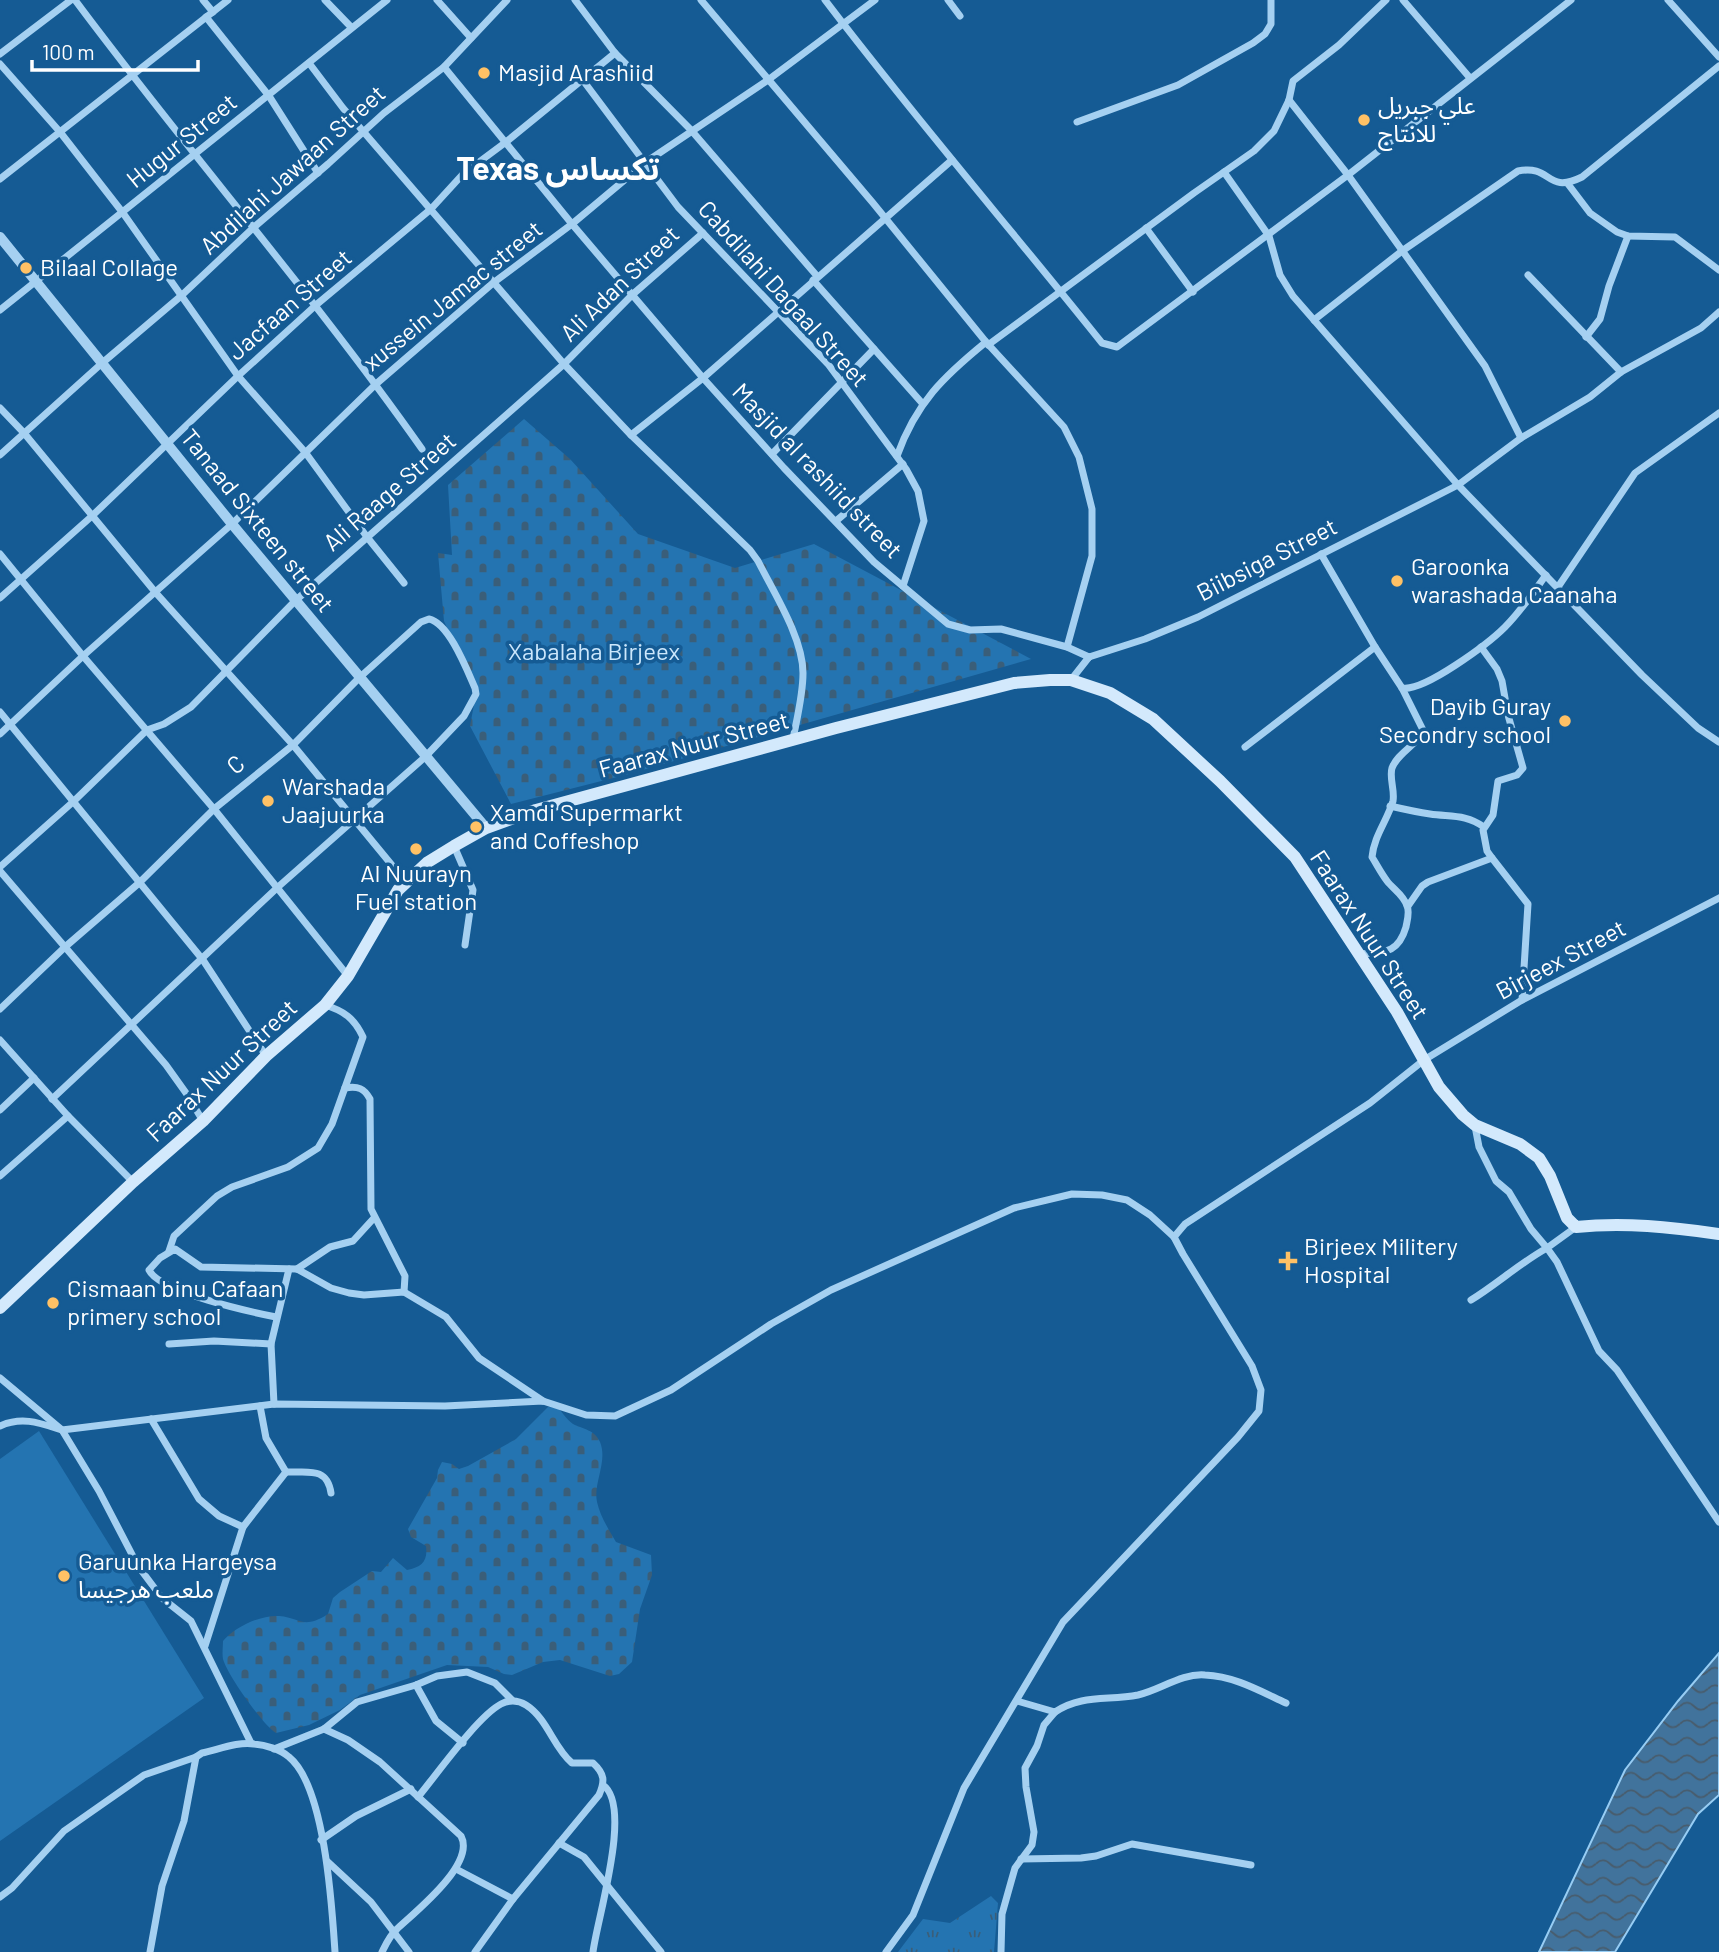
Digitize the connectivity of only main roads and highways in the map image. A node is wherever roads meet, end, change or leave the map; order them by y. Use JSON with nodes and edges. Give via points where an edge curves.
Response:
{"nodes":[{"id":1,"x":1719,"y":1234,"type":"edge"},
{"id":2,"x":0,"y":1308,"type":"edge"}],
"edges":[{"from":1,"to":2,"type":"main road","name":"Faarax Nuur Street","via":[[1616,1224],[1576,1227],[1567,1218],[1539,1158],[1520,1144],[1475,1125],[1439,1087],[1397,1012],[1296,858],[1153,719],[1110,693],[1071,680],[1014,683],[793,739],[536,810],[486,828],[454,846],[405,881],[348,976],[325,1005]]}]}
